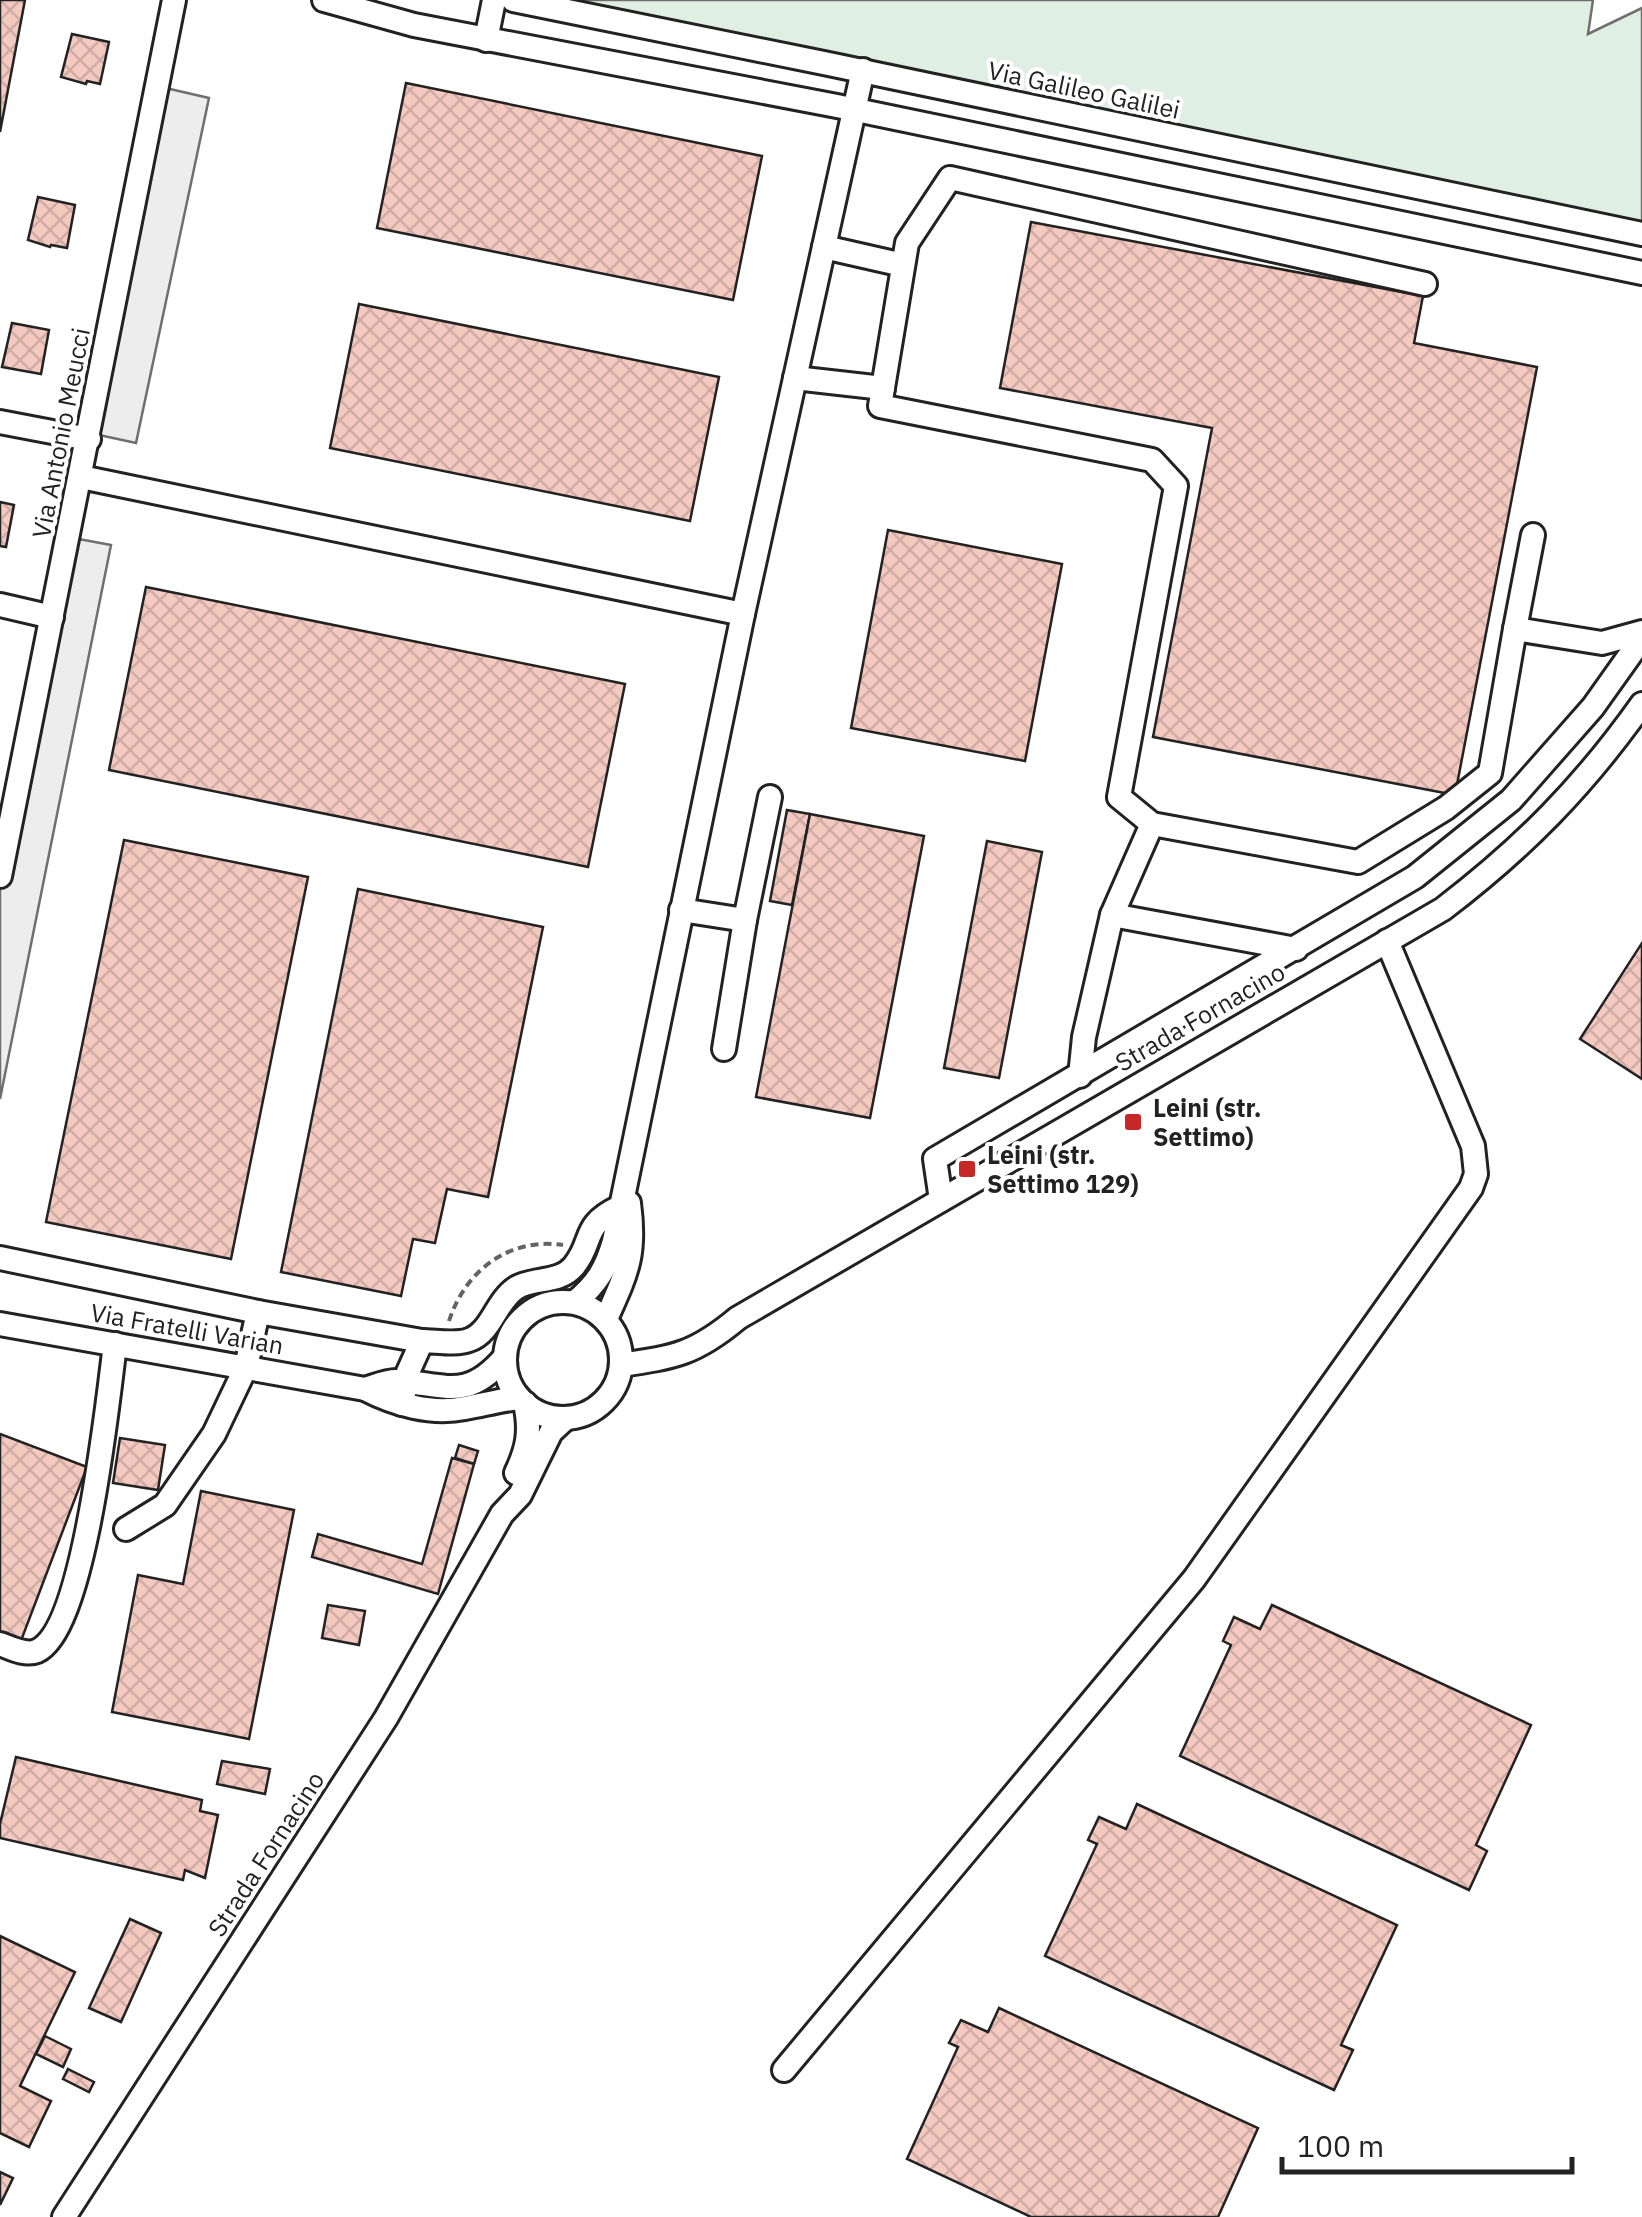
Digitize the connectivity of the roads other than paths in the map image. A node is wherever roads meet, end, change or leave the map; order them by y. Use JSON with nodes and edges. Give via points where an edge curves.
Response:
{"nodes":[{"id":1,"x":174,"y":0,"type":"edge"},
{"id":2,"x":324,"y":0,"type":"edge"},
{"id":3,"x":494,"y":0,"type":"edge"},
{"id":4,"x":514,"y":0,"type":"edge"},
{"id":5,"x":613,"y":20,"type":"junction"},
{"id":6,"x":486,"y":40,"type":"junction"},
{"id":7,"x":735,"y":44,"type":"junction"},
{"id":8,"x":604,"y":62,"type":"junction"},
{"id":9,"x":862,"y":70,"type":"junction"},
{"id":10,"x":726,"y":86,"type":"junction"},
{"id":11,"x":955,"y":90,"type":"junction"},
{"id":12,"x":854,"y":110,"type":"junction"},
{"id":13,"x":946,"y":129,"type":"junction"},
{"id":14,"x":1191,"y":142,"type":"junction"},
{"id":15,"x":1183,"y":178,"type":"junction"},
{"id":16,"x":1511,"y":206,"type":"junction"},
{"id":17,"x":1642,"y":234,"type":"edge"},
{"id":18,"x":1502,"y":244,"type":"junction"},
{"id":19,"x":824,"y":247,"type":"junction"},
{"id":20,"x":903,"y":265,"type":"junction"},
{"id":21,"x":1642,"y":274,"type":"edge"},
{"id":22,"x":1425,"y":284,"type":"dead end"},
{"id":23,"x":795,"y":378,"type":"junction"},
{"id":24,"x":883,"y":388,"type":"junction"},
{"id":25,"x":0,"y":422,"type":"edge"},
{"id":26,"x":88,"y":439,"type":"junction"},
{"id":27,"x":81,"y":476,"type":"junction"},
{"id":28,"x":1533,"y":535,"type":"dead end"},
{"id":29,"x":0,"y":606,"type":"edge"},
{"id":30,"x":743,"y":614,"type":"junction"},
{"id":31,"x":52,"y":617,"type":"junction"},
{"id":32,"x":1515,"y":629,"type":"junction"},
{"id":33,"x":1642,"y":635,"type":"edge"},
{"id":34,"x":1642,"y":704,"type":"edge"},
{"id":35,"x":770,"y":797,"type":"dead end"},
{"id":36,"x":1152,"y":824,"type":"junction"},
{"id":37,"x":1406,"y":833,"type":"junction"},
{"id":38,"x":1434,"y":860,"type":"junction"},
{"id":39,"x":0,"y":876,"type":"edge"},
{"id":40,"x":681,"y":910,"type":"junction"},
{"id":41,"x":1112,"y":915,"type":"junction"},
{"id":42,"x":744,"y":920,"type":"junction"},
{"id":43,"x":1387,"y":940,"type":"junction"},
{"id":44,"x":1296,"y":949,"type":"junction"},
{"id":45,"x":724,"y":1049,"type":"dead end"},
{"id":46,"x":1080,"y":1076,"type":"junction"},
{"id":47,"x":626,"y":1179,"type":"junction"},
{"id":48,"x":941,"y":1200,"type":"junction"},
{"id":49,"x":620,"y":1207,"type":"junction"},
{"id":50,"x":0,"y":1258,"type":"edge"},
{"id":51,"x":575,"y":1302,"type":"junction"},
{"id":52,"x":258,"y":1312,"type":"junction"},
{"id":53,"x":738,"y":1318,"type":"junction"},
{"id":54,"x":0,"y":1324,"type":"edge"},
{"id":55,"x":610,"y":1326,"type":"junction"},
{"id":56,"x":422,"y":1340,"type":"junction"},
{"id":57,"x":116,"y":1344,"type":"junction"},
{"id":58,"x":505,"y":1357,"type":"junction"},
{"id":59,"x":621,"y":1365,"type":"junction"},
{"id":60,"x":246,"y":1367,"type":"junction"},
{"id":61,"x":404,"y":1393,"type":"junction"},
{"id":62,"x":522,"y":1401,"type":"junction"},
{"id":63,"x":566,"y":1418,"type":"junction"},
{"id":64,"x":502,"y":1514,"type":"junction"},
{"id":65,"x":126,"y":1529,"type":"dead end"},
{"id":66,"x":0,"y":1644,"type":"edge"},
{"id":67,"x":784,"y":2070,"type":"dead end"},
{"id":68,"x":64,"y":2217,"type":"edge"}],
"edges":[{"from":1,"to":26,"type":"street","name":"Via Antonio Meucci"},
{"from":2,"to":6,"type":"street"},
{"from":3,"to":6,"type":"street"},
{"from":4,"to":5,"type":"street","name":"Via Galileo Galilei"},
{"from":5,"to":7,"type":"street","name":"Via Galileo Galilei"},
{"from":5,"to":8,"type":"street"},
{"from":6,"to":8,"type":"street"},
{"from":7,"to":9,"type":"street","name":"Via Galileo Galilei"},
{"from":7,"to":10,"type":"street"},
{"from":8,"to":10,"type":"street"},
{"from":9,"to":11,"type":"street","name":"Via Galileo Galilei"},
{"from":9,"to":12,"type":"street"},
{"from":10,"to":12,"type":"street"},
{"from":11,"to":13,"type":"street"},
{"from":11,"to":14,"type":"street","name":"Via Galileo Galilei"},
{"from":12,"to":13,"type":"street"},
{"from":12,"to":19,"type":"street"},
{"from":13,"to":15,"type":"street"},
{"from":14,"to":15,"type":"street"},
{"from":14,"to":16,"type":"street","name":"Via Galileo Galilei"},
{"from":15,"to":18,"type":"street"},
{"from":16,"to":17,"type":"street","name":"Via Galileo Galilei"},
{"from":16,"to":18,"type":"street"},
{"from":18,"to":21,"type":"street"},
{"from":19,"to":20,"type":"street"},
{"from":19,"to":23,"type":"street"},
{"from":20,"to":22,"type":"street","via":[[907,242],[950,178]]},
{"from":20,"to":24,"type":"street"},
{"from":23,"to":24,"type":"street"},
{"from":23,"to":30,"type":"street"},
{"from":24,"to":36,"type":"street","via":[[880,406],[1152,460],[1176,486],[1120,797]]},
{"from":25,"to":26,"type":"street"},
{"from":26,"to":27,"type":"street","name":"Via Antonio Meucci"},
{"from":27,"to":30,"type":"street"},
{"from":27,"to":31,"type":"street","name":"Via Antonio Meucci"},
{"from":28,"to":32,"type":"street"},
{"from":29,"to":31,"type":"street"},
{"from":30,"to":40,"type":"street"},
{"from":31,"to":39,"type":"street","name":"Via Antonio Meucci"},
{"from":32,"to":33,"type":"street","via":[[1602,643]]},
{"from":32,"to":37,"type":"street","via":[[1490,773]]},
{"from":33,"to":38,"type":"street","via":[[1593,707],[1511,800]]},
{"from":34,"to":43,"type":"street","name":"Strada Fornacino","via":[[1600,764],[1527,839],[1443,909]]},
{"from":35,"to":42,"type":"street"},
{"from":36,"to":37,"type":"street","via":[[1358,862]]},
{"from":36,"to":41,"type":"street"},
{"from":37,"to":38,"type":"street"},
{"from":38,"to":44,"type":"street"},
{"from":40,"to":42,"type":"street"},
{"from":40,"to":47,"type":"street"},
{"from":41,"to":44,"type":"street"},
{"from":41,"to":46,"type":"street"},
{"from":42,"to":45,"type":"street"},
{"from":43,"to":48,"type":"street","name":"Strada Fornacino"},
{"from":43,"to":67,"type":"street","via":[[1473,1146],[1471,1188],[1194,1578]]},
{"from":44,"to":46,"type":"street"},
{"from":46,"to":48,"type":"street","via":[[935,1159]]},
{"from":47,"to":49,"type":"street"},
{"from":47,"to":55,"type":"street","via":[[633,1248]]},
{"from":48,"to":53,"type":"street","name":"Strada Fornacino"},
{"from":49,"to":51,"type":"street","via":[[606,1269]]},
{"from":49,"to":56,"type":"street","via":[[596,1222],[572,1270],[516,1288],[480,1334],[461,1342]]},
{"from":50,"to":52,"type":"street"},
{"from":51,"to":55,"type":"street"},
{"from":51,"to":58,"type":"street","via":[[536,1308],[520,1320]]},
{"from":52,"to":56,"type":"street"},
{"from":52,"to":60,"type":"street"},
{"from":53,"to":55,"type":"street","name":"Strada Fornacino","via":[[658,1346],[632,1342]]},
{"from":53,"to":59,"type":"street","name":"Strada Fornacino","via":[[689,1352]]},
{"from":54,"to":57,"type":"street","name":"Via Fratelli Varian"},
{"from":55,"to":59,"type":"street"},
{"from":56,"to":61,"type":"street"},
{"from":57,"to":60,"type":"street","name":"Via Fratelli Varian"},
{"from":57,"to":66,"type":"street","via":[[80,1567],[54,1637],[35,1652]]},
{"from":58,"to":61,"type":"street","name":"Via Fratelli Varian","via":[[468,1385]]},
{"from":58,"to":62,"type":"street"},
{"from":59,"to":63,"type":"street","via":[[609,1396]]},
{"from":60,"to":61,"type":"street","name":"Via Fratelli Varian","via":[[365,1388],[389,1402]]},
{"from":60,"to":65,"type":"street","via":[[224,1416],[165,1506]]},
{"from":61,"to":62,"type":"street","name":"Via Fratelli Varian","via":[[434,1410]]},
{"from":62,"to":63,"type":"street"},
{"from":62,"to":64,"type":"street","name":"Strada Fornacino","via":[[529,1440]]},
{"from":63,"to":64,"type":"street","name":"Strada Fornacino"},
{"from":64,"to":68,"type":"street","name":"Strada Fornacino","via":[[386,1718]]}]}
